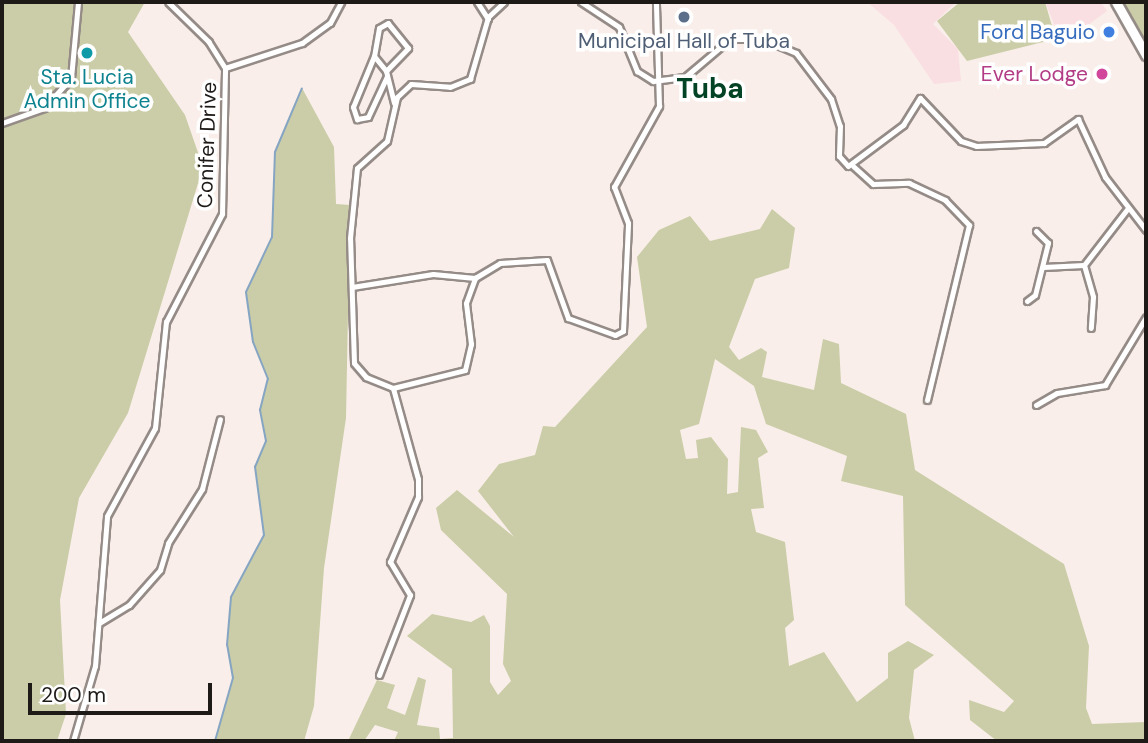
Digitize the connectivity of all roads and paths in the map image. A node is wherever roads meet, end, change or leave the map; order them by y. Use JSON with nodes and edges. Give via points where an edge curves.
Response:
{"nodes":[{"id":1,"x":78,"y":2,"type":"edge"},
{"id":2,"x":168,"y":2,"type":"edge"},
{"id":3,"x":341,"y":2,"type":"edge"},
{"id":4,"x":477,"y":2,"type":"edge"},
{"id":5,"x":504,"y":2,"type":"edge"},
{"id":6,"x":581,"y":2,"type":"edge"},
{"id":7,"x":656,"y":2,"type":"edge"},
{"id":8,"x":1116,"y":2,"type":"edge"},
{"id":9,"x":488,"y":19,"type":"junction"},
{"id":10,"x":1146,"y":55,"type":"edge"},
{"id":11,"x":374,"y":56,"type":"junction"},
{"id":12,"x":225,"y":68,"type":"junction"},
{"id":13,"x":386,"y":74,"type":"junction"},
{"id":14,"x":662,"y":81,"type":"junction"},
{"id":15,"x":395,"y":106,"type":"junction"},
{"id":16,"x":2,"y":123,"type":"edge"},
{"id":17,"x":853,"y":166,"type":"junction"},
{"id":18,"x":1128,"y":208,"type":"junction"},
{"id":19,"x":1146,"y":230,"type":"edge"},
{"id":20,"x":1036,"y":231,"type":"dead end"},
{"id":21,"x":1084,"y":265,"type":"junction"},
{"id":22,"x":1043,"y":267,"type":"junction"},
{"id":23,"x":475,"y":278,"type":"junction"},
{"id":24,"x":352,"y":287,"type":"junction"},
{"id":25,"x":1027,"y":301,"type":"dead end"},
{"id":26,"x":1146,"y":317,"type":"edge"},
{"id":27,"x":1091,"y":328,"type":"dead end"},
{"id":28,"x":393,"y":388,"type":"junction"},
{"id":29,"x":927,"y":400,"type":"dead end"},
{"id":30,"x":1036,"y":405,"type":"dead end"},
{"id":31,"x":220,"y":419,"type":"dead end"},
{"id":32,"x":99,"y":623,"type":"junction"},
{"id":33,"x":379,"y":675,"type":"dead end"},
{"id":34,"x":73,"y":741,"type":"edge"}],
"edges":[{"from":1,"to":16,"type":"street","via":[[72,78],[44,108]]},
{"from":2,"to":12,"type":"street","name":"Conifer Drive","via":[[209,42]]},
{"from":3,"to":12,"type":"street","via":[[330,23],[302,43]]},
{"from":4,"to":9,"type":"street"},
{"from":5,"to":9,"type":"street"},
{"from":6,"to":14,"type":"street","via":[[623,32],[641,75]]},
{"from":7,"to":14,"type":"street"},
{"from":8,"to":10,"type":"main road"},
{"from":9,"to":15,"type":"street","via":[[470,79],[450,87],[417,81]]},
{"from":11,"to":13,"type":"street"},
{"from":11,"to":13,"type":"street","via":[[379,28],[391,25],[408,48]]},
{"from":11,"to":13,"type":"street","via":[[353,107],[357,119],[368,117]]},
{"from":12,"to":32,"type":"street","name":"Conifer Drive","via":[[222,214],[166,322],[155,428],[107,516]]},
{"from":13,"to":15,"type":"street"},
{"from":14,"to":17,"type":"street","via":[[685,77],[730,39],[755,37],[785,47],[808,63],[831,99],[840,126],[839,156]]},
{"from":14,"to":23,"type":"street","via":[[657,112],[614,187],[628,223],[623,331],[615,335],[568,318],[555,268],[543,258],[500,263]]},
{"from":15,"to":24,"type":"street","via":[[391,134],[357,168]]},
{"from":17,"to":18,"type":"street","via":[[903,125],[920,98],[961,141],[976,146],[1044,142],[1075,118]]},
{"from":17,"to":29,"type":"street","via":[[873,184],[909,183],[945,200],[969,225]]},
{"from":18,"to":19,"type":"street"},
{"from":18,"to":21,"type":"street"},
{"from":20,"to":22,"type":"street","via":[[1048,243]]},
{"from":21,"to":22,"type":"street"},
{"from":21,"to":27,"type":"street","via":[[1093,297]]},
{"from":22,"to":25,"type":"street","via":[[1035,295]]},
{"from":23,"to":24,"type":"street","via":[[433,274]]},
{"from":23,"to":28,"type":"street","via":[[466,312],[469,365],[460,374]]},
{"from":24,"to":28,"type":"street","via":[[354,363],[366,377]]},
{"from":26,"to":30,"type":"street","via":[[1105,385],[1056,393]]},
{"from":28,"to":33,"type":"street","via":[[415,458],[418,498],[390,556],[410,595]]},
{"from":31,"to":32,"type":"street","via":[[195,506],[168,543],[156,577]]},
{"from":32,"to":34,"type":"street","name":"Conifer Drive","via":[[90,695]]}]}
